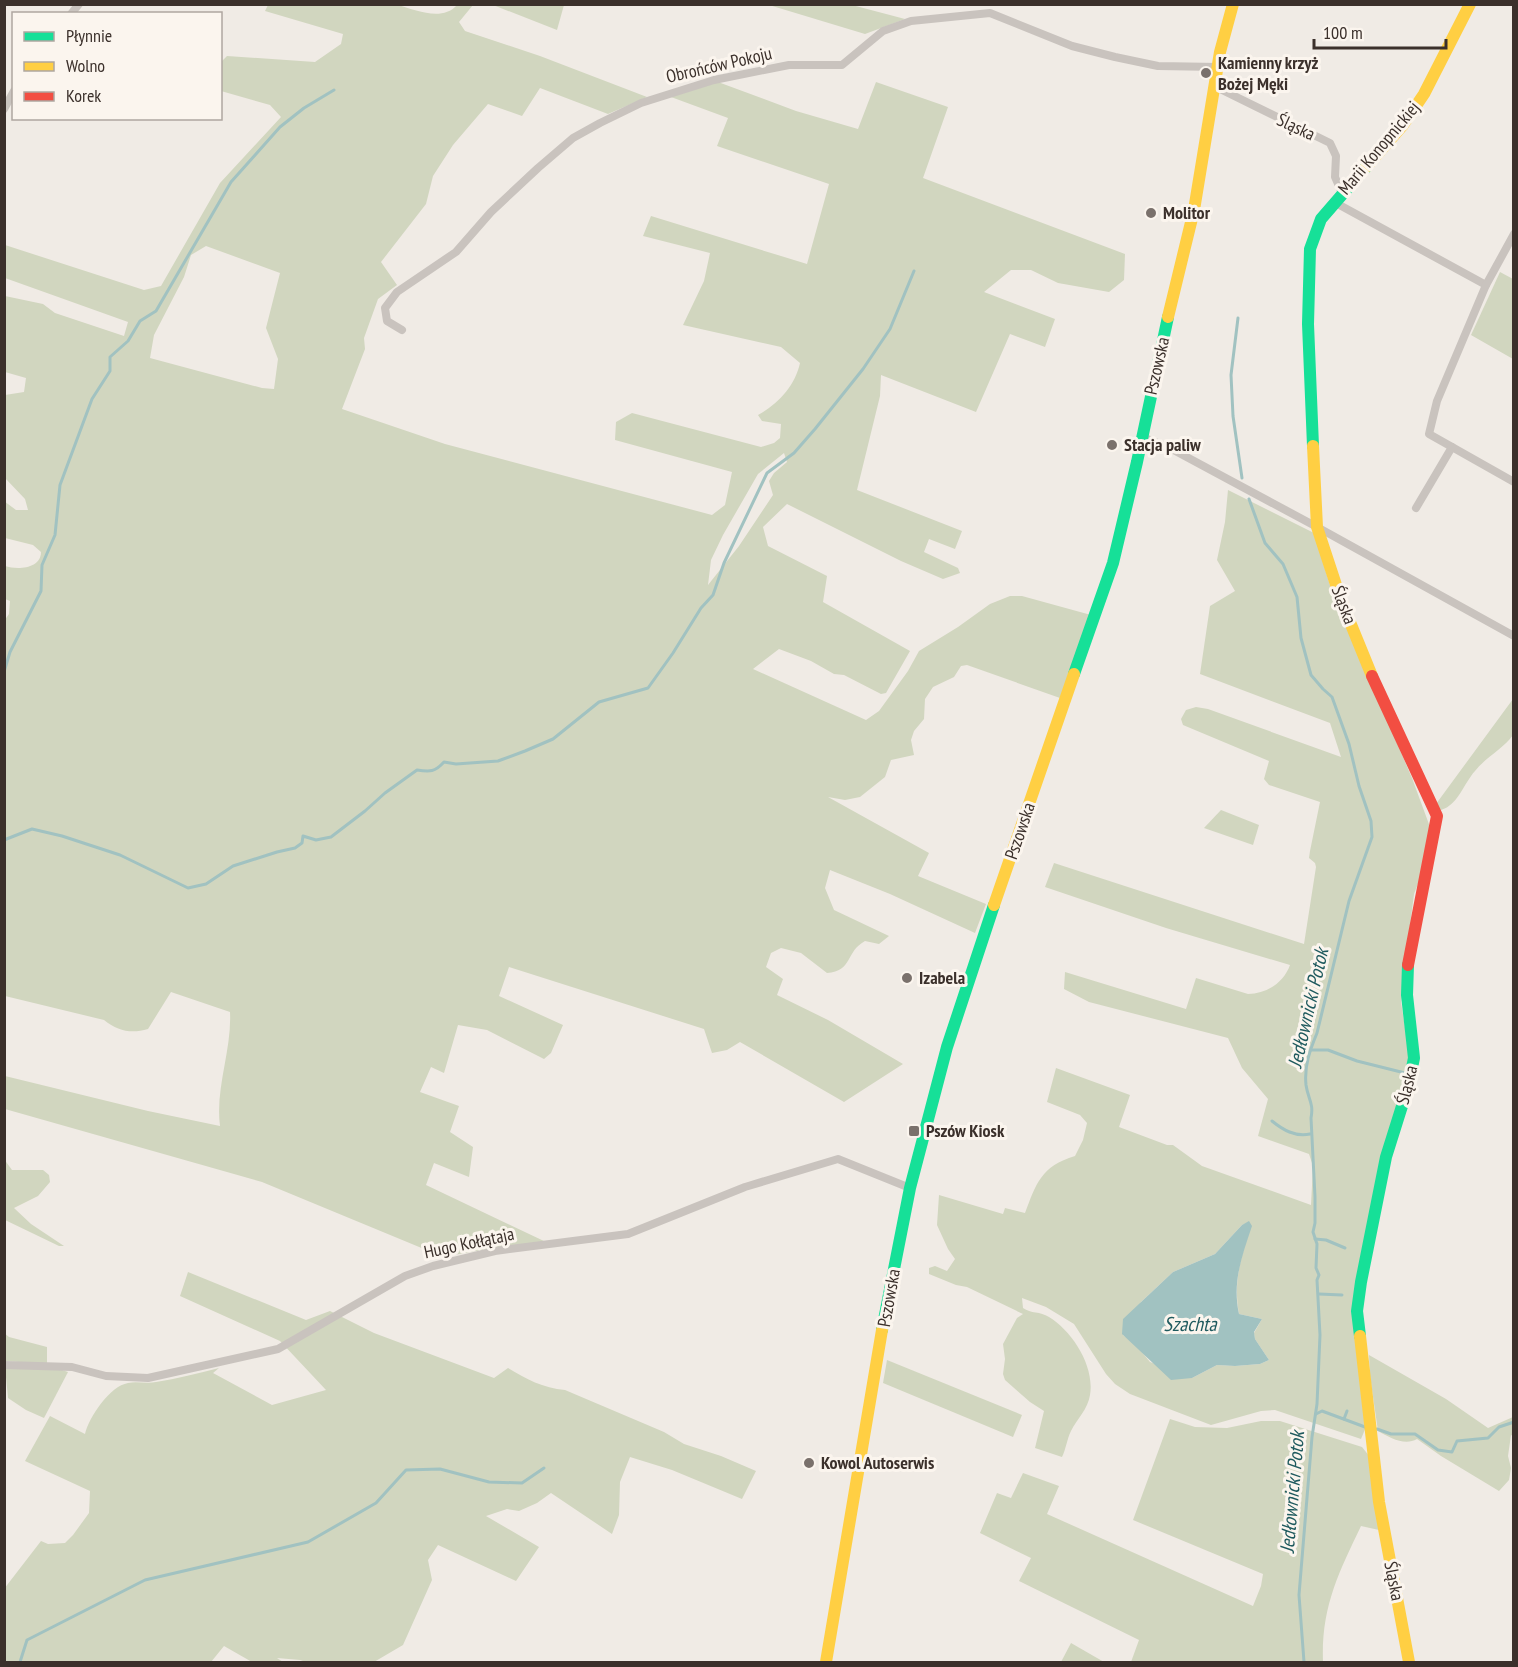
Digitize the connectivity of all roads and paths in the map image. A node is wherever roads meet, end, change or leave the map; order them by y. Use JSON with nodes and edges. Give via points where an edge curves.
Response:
{"nodes":[{"id":1,"x":1233,"y":4,"type":"edge"},
{"id":2,"x":1470,"y":4,"type":"edge"},
{"id":3,"x":992,"y":9,"type":"edge"},
{"id":4,"x":1218,"y":67,"type":"junction"},
{"id":5,"x":1216,"y":87,"type":"junction"},
{"id":6,"x":12,"y":95,"type":"edge"},
{"id":7,"x":4,"y":109,"type":"edge"},
{"id":8,"x":1338,"y":198,"type":"junction"},
{"id":9,"x":1514,"y":234,"type":"edge"},
{"id":10,"x":1486,"y":285,"type":"junction"},
{"id":11,"x":402,"y":330,"type":"dead end"},
{"id":12,"x":1142,"y":437,"type":"junction"},
{"id":13,"x":1452,"y":447,"type":"junction"},
{"id":14,"x":1512,"y":479,"type":"edge"},
{"id":15,"x":1416,"y":508,"type":"dead end"},
{"id":16,"x":1317,"y":527,"type":"junction"},
{"id":17,"x":1514,"y":636,"type":"edge"},
{"id":18,"x":910,"y":1188,"type":"junction"},
{"id":19,"x":4,"y":1365,"type":"edge"},
{"id":20,"x":826,"y":1662,"type":"edge"},
{"id":21,"x":1409,"y":1662,"type":"edge"}],
"edges":[{"from":1,"to":4,"type":"street","name":"Pszowska"},
{"from":2,"to":8,"type":"street","name":"Marii Konopnickiej","via":[[1424,94],[1403,125]]},
{"from":3,"to":4,"type":"street","name":"Obrońców Pokoju","via":[[1072,46],[1158,66]]},
{"from":3,"to":11,"type":"street","name":"Obrońców Pokoju","via":[[911,21],[883,32],[842,65],[789,65],[696,84],[641,103],[600,123],[573,138],[530,175],[456,252],[397,292],[385,308],[387,321]]},
{"from":4,"to":5,"type":"street","name":"Pszowska"},
{"from":5,"to":8,"type":"street","name":"Śląska","via":[[1330,143],[1336,156]]},
{"from":5,"to":12,"type":"street","name":"Pszowska","via":[[1194,210]]},
{"from":6,"to":7,"type":"street"},
{"from":8,"to":10,"type":"street","name":"Marii Konopnickiej"},
{"from":8,"to":16,"type":"street","name":"Śląska","via":[[1321,219],[1310,249],[1308,324]]},
{"from":9,"to":10,"type":"street"},
{"from":10,"to":13,"type":"street","via":[[1437,401],[1429,434]]},
{"from":12,"to":16,"type":"street"},
{"from":12,"to":18,"type":"street","name":"Pszowska","via":[[1113,563],[947,1047]]},
{"from":13,"to":14,"type":"street"},
{"from":13,"to":15,"type":"street"},
{"from":16,"to":17,"type":"street"},
{"from":16,"to":21,"type":"street","name":"Śląska","via":[[1380,694],[1437,816],[1408,961],[1407,995],[1414,1058],[1386,1157],[1357,1311],[1379,1502]]},
{"from":18,"to":19,"type":"street","name":"Hugo Kołłątaja","via":[[838,1159],[746,1187],[628,1234],[495,1251],[433,1266],[405,1276],[278,1349],[148,1378],[106,1376],[72,1367]]},
{"from":18,"to":20,"type":"street","name":"Pszowska"}]}
